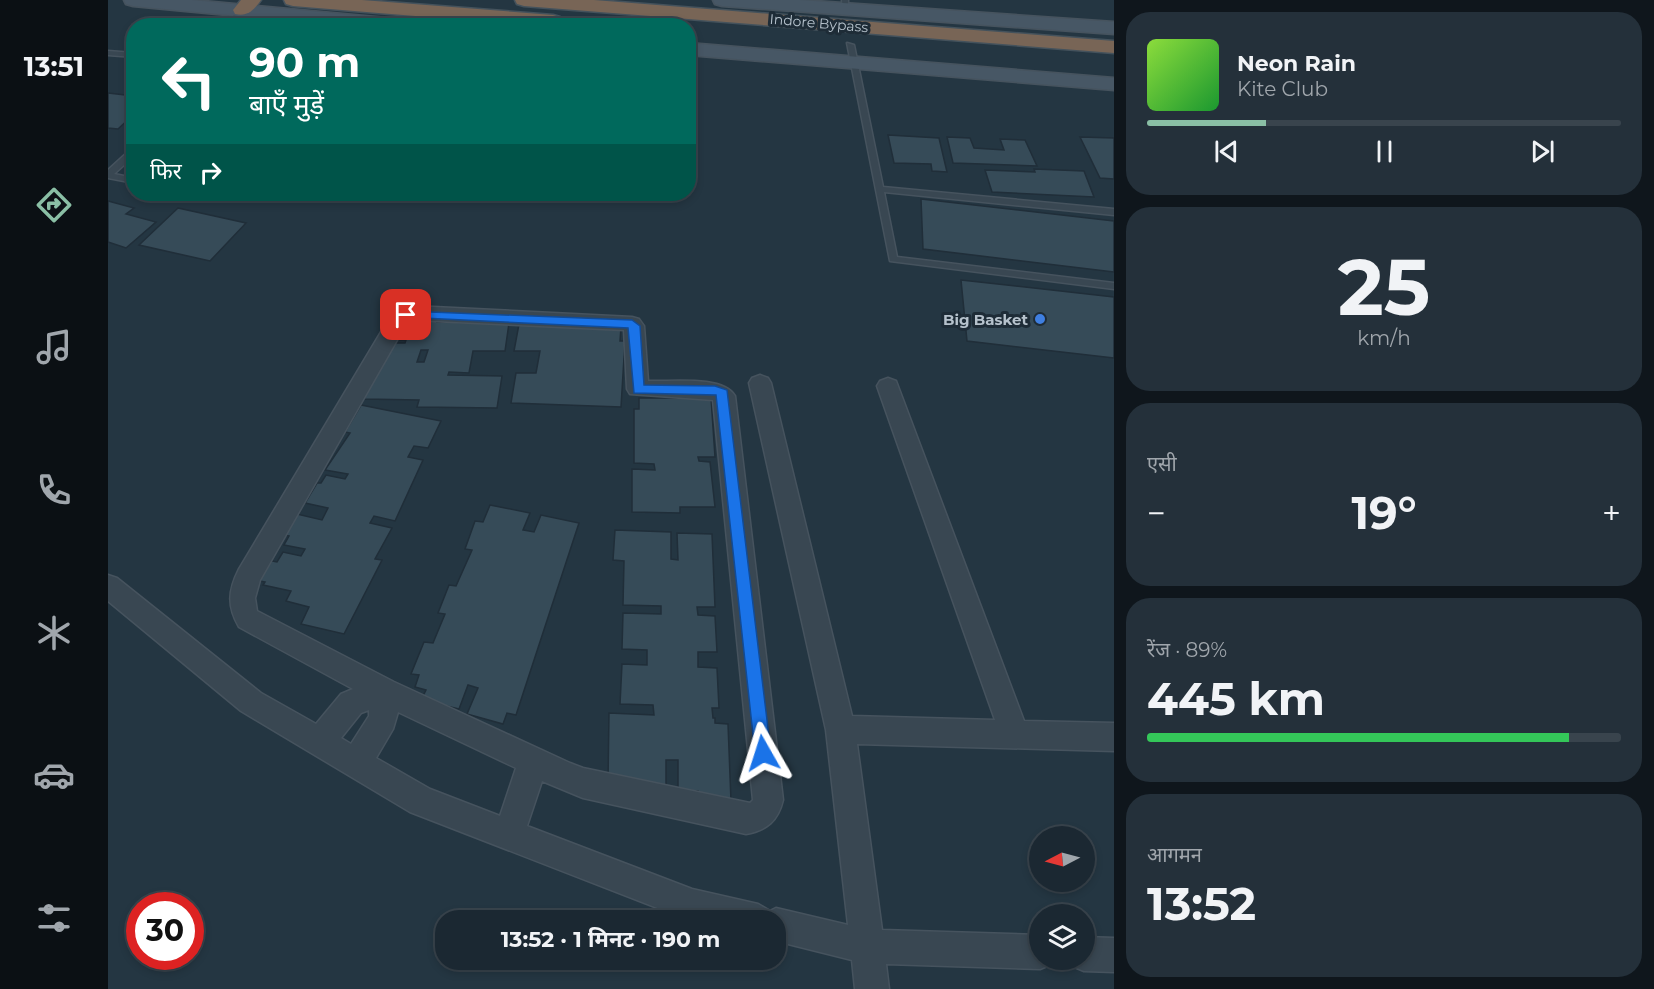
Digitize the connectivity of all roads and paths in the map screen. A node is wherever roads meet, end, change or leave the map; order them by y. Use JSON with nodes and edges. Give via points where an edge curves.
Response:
{"nodes":[{"id":1,"x":133,"y":0,"type":"edge"},
{"id":2,"x":293,"y":0,"type":"edge"},
{"id":3,"x":524,"y":0,"type":"edge"},
{"id":4,"x":722,"y":0,"type":"edge"},
{"id":5,"x":846,"y":4,"type":"edge"},
{"id":6,"x":247,"y":5,"type":"edge"},
{"id":7,"x":234,"y":18,"type":"edge"},
{"id":8,"x":347,"y":18,"type":"edge"},
{"id":9,"x":514,"y":18,"type":"edge"},
{"id":10,"x":1114,"y":28,"type":"edge"},
{"id":11,"x":696,"y":33,"type":"edge"},
{"id":12,"x":1114,"y":47,"type":"edge"},
{"id":13,"x":696,"y":49,"type":"edge"},
{"id":14,"x":108,"y":53,"type":"edge"},
{"id":15,"x":126,"y":54,"type":"edge"},
{"id":16,"x":852,"y":54,"type":"junction"},
{"id":17,"x":1114,"y":67,"type":"edge"},
{"id":18,"x":1114,"y":84,"type":"edge"},
{"id":19,"x":126,"y":158,"type":"edge"},
{"id":20,"x":108,"y":175,"type":"edge"},
{"id":21,"x":126,"y":179,"type":"edge"},
{"id":22,"x":879,"y":189,"type":"junction"},
{"id":23,"x":1114,"y":212,"type":"edge"},
{"id":24,"x":1114,"y":286,"type":"edge"},
{"id":25,"x":760,"y":383,"type":"dead end"},
{"id":26,"x":888,"y":386,"type":"dead end"},
{"id":27,"x":108,"y":586,"type":"edge"},
{"id":28,"x":384,"y":691,"type":"junction"},
{"id":29,"x":841,"y":730,"type":"junction"},
{"id":30,"x":1014,"y":734,"type":"junction"},
{"id":31,"x":1114,"y":737,"type":"edge"},
{"id":32,"x":320,"y":742,"type":"junction"},
{"id":33,"x":533,"y":761,"type":"junction"},
{"id":34,"x":356,"y":763,"type":"junction"},
{"id":35,"x":508,"y":835,"type":"junction"},
{"id":36,"x":710,"y":910,"type":"edge"},
{"id":37,"x":786,"y":927,"type":"edge"},
{"id":38,"x":865,"y":946,"type":"junction"},
{"id":39,"x":1029,"y":952,"type":"edge"},
{"id":40,"x":1095,"y":954,"type":"edge"},
{"id":41,"x":1114,"y":955,"type":"edge"},
{"id":42,"x":872,"y":989,"type":"edge"}],
"edges":[{"from":1,"to":6,"type":"street"},
{"from":2,"to":9,"type":"highway"},
{"from":3,"to":12,"type":"highway","name":"Indore Bypass"},
{"from":4,"to":5,"type":"street"},
{"from":5,"to":10,"type":"street"},
{"from":6,"to":7,"type":"lane"},
{"from":6,"to":8,"type":"street"},
{"from":11,"to":16,"type":"highway","name":"Indore Bypass"},
{"from":13,"to":16,"type":"street"},
{"from":14,"to":15,"type":"lane"},
{"from":16,"to":17,"type":"highway","name":"Indore Bypass"},
{"from":16,"to":18,"type":"street"},
{"from":16,"to":22,"type":"lane"},
{"from":19,"to":20,"type":"lane"},
{"from":20,"to":21,"type":"lane"},
{"from":22,"to":23,"type":"lane"},
{"from":22,"to":24,"type":"lane","via":[[893,259]]},
{"from":25,"to":29,"type":"street"},
{"from":26,"to":30,"type":"street"},
{"from":27,"to":32,"type":"street","via":[[251,702]]},
{"from":28,"to":32,"type":"street","via":[[351,703]]},
{"from":28,"to":33,"type":"street"},
{"from":28,"to":33,"type":"street","via":[[248,619],[241,609],[248,578],[397,322],[413,313],[632,324],[638,389],[715,390],[724,396],[766,809],[757,818],[746,819],[583,783]]},
{"from":28,"to":34,"type":"street","via":[[383,719]]},
{"from":29,"to":30,"type":"street"},
{"from":29,"to":38,"type":"street"},
{"from":30,"to":31,"type":"street"},
{"from":32,"to":34,"type":"street"},
{"from":33,"to":35,"type":"street"},
{"from":34,"to":35,"type":"street","via":[[421,801]]},
{"from":35,"to":36,"type":"street"},
{"from":37,"to":38,"type":"street"},
{"from":38,"to":39,"type":"street"},
{"from":38,"to":42,"type":"street"},
{"from":40,"to":41,"type":"street"}]}
